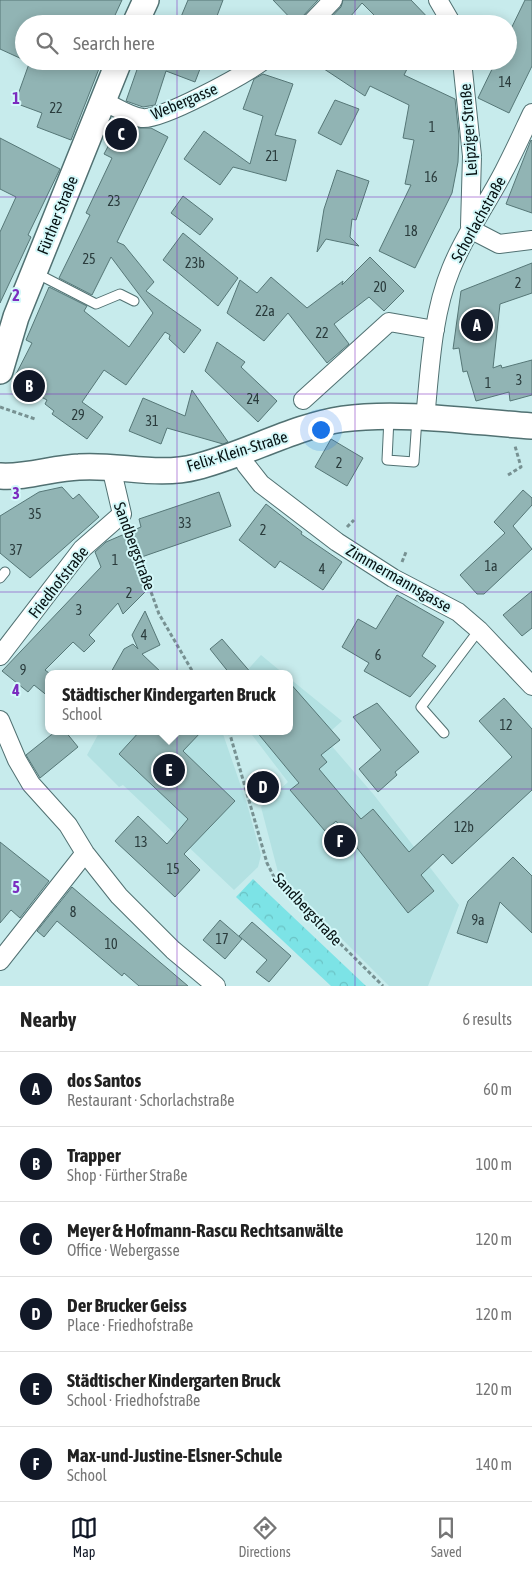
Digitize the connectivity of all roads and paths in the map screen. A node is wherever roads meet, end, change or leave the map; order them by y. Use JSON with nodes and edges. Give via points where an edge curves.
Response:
{"nodes":[{"id":1,"x":146,"y":0,"type":"edge"},
{"id":2,"x":333,"y":0,"type":"edge"},
{"id":3,"x":438,"y":0,"type":"edge"},
{"id":4,"x":138,"y":15,"type":"edge"},
{"id":5,"x":319,"y":15,"type":"edge"},
{"id":6,"x":447,"y":15,"type":"edge"},
{"id":7,"x":115,"y":70,"type":"edge"},
{"id":8,"x":248,"y":70,"type":"edge"},
{"id":9,"x":463,"y":70,"type":"edge"},
{"id":10,"x":103,"y":101,"type":"junction"},
{"id":11,"x":532,"y":112,"type":"edge"},
{"id":12,"x":470,"y":229,"type":"junction"},
{"id":13,"x":532,"y":240,"type":"edge"},
{"id":14,"x":34,"y":272,"type":"junction"},
{"id":15,"x":134,"y":301,"type":"dead end"},
{"id":16,"x":435,"y":330,"type":"junction"},
{"id":17,"x":0,"y":371,"type":"edge"},
{"id":18,"x":303,"y":400,"type":"dead end"},
{"id":19,"x":0,"y":407,"type":"edge"},
{"id":20,"x":389,"y":418,"type":"junction"},
{"id":21,"x":35,"y":419,"type":"dead end"},
{"id":22,"x":421,"y":419,"type":"junction"},
{"id":23,"x":521,"y":425,"type":"edge"},
{"id":24,"x":241,"y":454,"type":"junction"},
{"id":25,"x":111,"y":467,"type":"junction"},
{"id":26,"x":508,"y":475,"type":"dead end"},
{"id":27,"x":0,"y":476,"type":"edge"},
{"id":28,"x":122,"y":514,"type":"junction"},
{"id":29,"x":479,"y":630,"type":"junction"},
{"id":30,"x":0,"y":656,"type":"edge"},
{"id":31,"x":192,"y":670,"type":"edge"},
{"id":32,"x":532,"y":686,"type":"edge"},
{"id":33,"x":0,"y":720,"type":"edge"},
{"id":34,"x":444,"y":733,"type":"dead end"},
{"id":35,"x":231,"y":735,"type":"edge"},
{"id":36,"x":85,"y":853,"type":"junction"},
{"id":37,"x":0,"y":961,"type":"edge"},
{"id":38,"x":216,"y":986,"type":"edge"},
{"id":39,"x":383,"y":986,"type":"edge"}],
"edges":[{"from":1,"to":4,"type":"street"},
{"from":2,"to":5,"type":"street"},
{"from":3,"to":6,"type":"street"},
{"from":7,"to":10,"type":"street","name":"Fürther Straße"},
{"from":8,"to":10,"type":"street","name":"Webergasse","via":[[212,91],[157,116],[142,118]]},
{"from":9,"to":12,"type":"street","name":"Leipziger Straße","via":[[472,156]]},
{"from":10,"to":14,"type":"street","name":"Fürther Straße"},
{"from":11,"to":12,"type":"street","name":"Schorlachstraße","via":[[504,171]]},
{"from":12,"to":13,"type":"street","via":[[499,244]]},
{"from":12,"to":16,"type":"street","name":"Schorlachstraße","via":[[451,269]]},
{"from":14,"to":15,"type":"lane","via":[[96,304],[120,294]]},
{"from":14,"to":17,"type":"street","name":"Fürther Straße"},
{"from":16,"to":18,"type":"street","via":[[389,322]]},
{"from":16,"to":22,"type":"street","name":"Schorlachstraße"},
{"from":19,"to":21,"type":"path"},
{"from":20,"to":22,"type":"street","name":"Felix-Klein-Straße"},
{"from":20,"to":22,"type":"lane","via":[[388,460],[414,462]]},
{"from":20,"to":24,"type":"street","name":"Felix-Klein-Straße","via":[[342,419],[324,423]]},
{"from":22,"to":23,"type":"street","name":"Felix-Klein-Straße"},
{"from":23,"to":26,"type":"path","via":[[521,467]]},
{"from":24,"to":25,"type":"street","name":"Felix-Klein-Straße","via":[[194,468]]},
{"from":24,"to":29,"type":"street","name":"Zimmermannsgasse","via":[[261,484],[337,542],[393,578],[458,612]]},
{"from":25,"to":27,"type":"street","name":"Felix-Klein-Straße","via":[[78,466]]},
{"from":25,"to":28,"type":"street","name":"Sandbergstraße"},
{"from":28,"to":30,"type":"street","name":"Friedhofstraße","via":[[82,549]]},
{"from":28,"to":31,"type":"path","name":"Sandbergstraße","via":[[159,614]]},
{"from":29,"to":32,"type":"street","name":"Zimmermannsgasse"},
{"from":29,"to":34,"type":"lane","via":[[421,707]]},
{"from":33,"to":36,"type":"street","via":[[31,784],[68,825]]},
{"from":35,"to":39,"type":"path","name":"Sandbergstraße","via":[[275,879]]},
{"from":36,"to":37,"type":"street"},
{"from":36,"to":38,"type":"street","via":[[119,896],[173,950]]}]}
